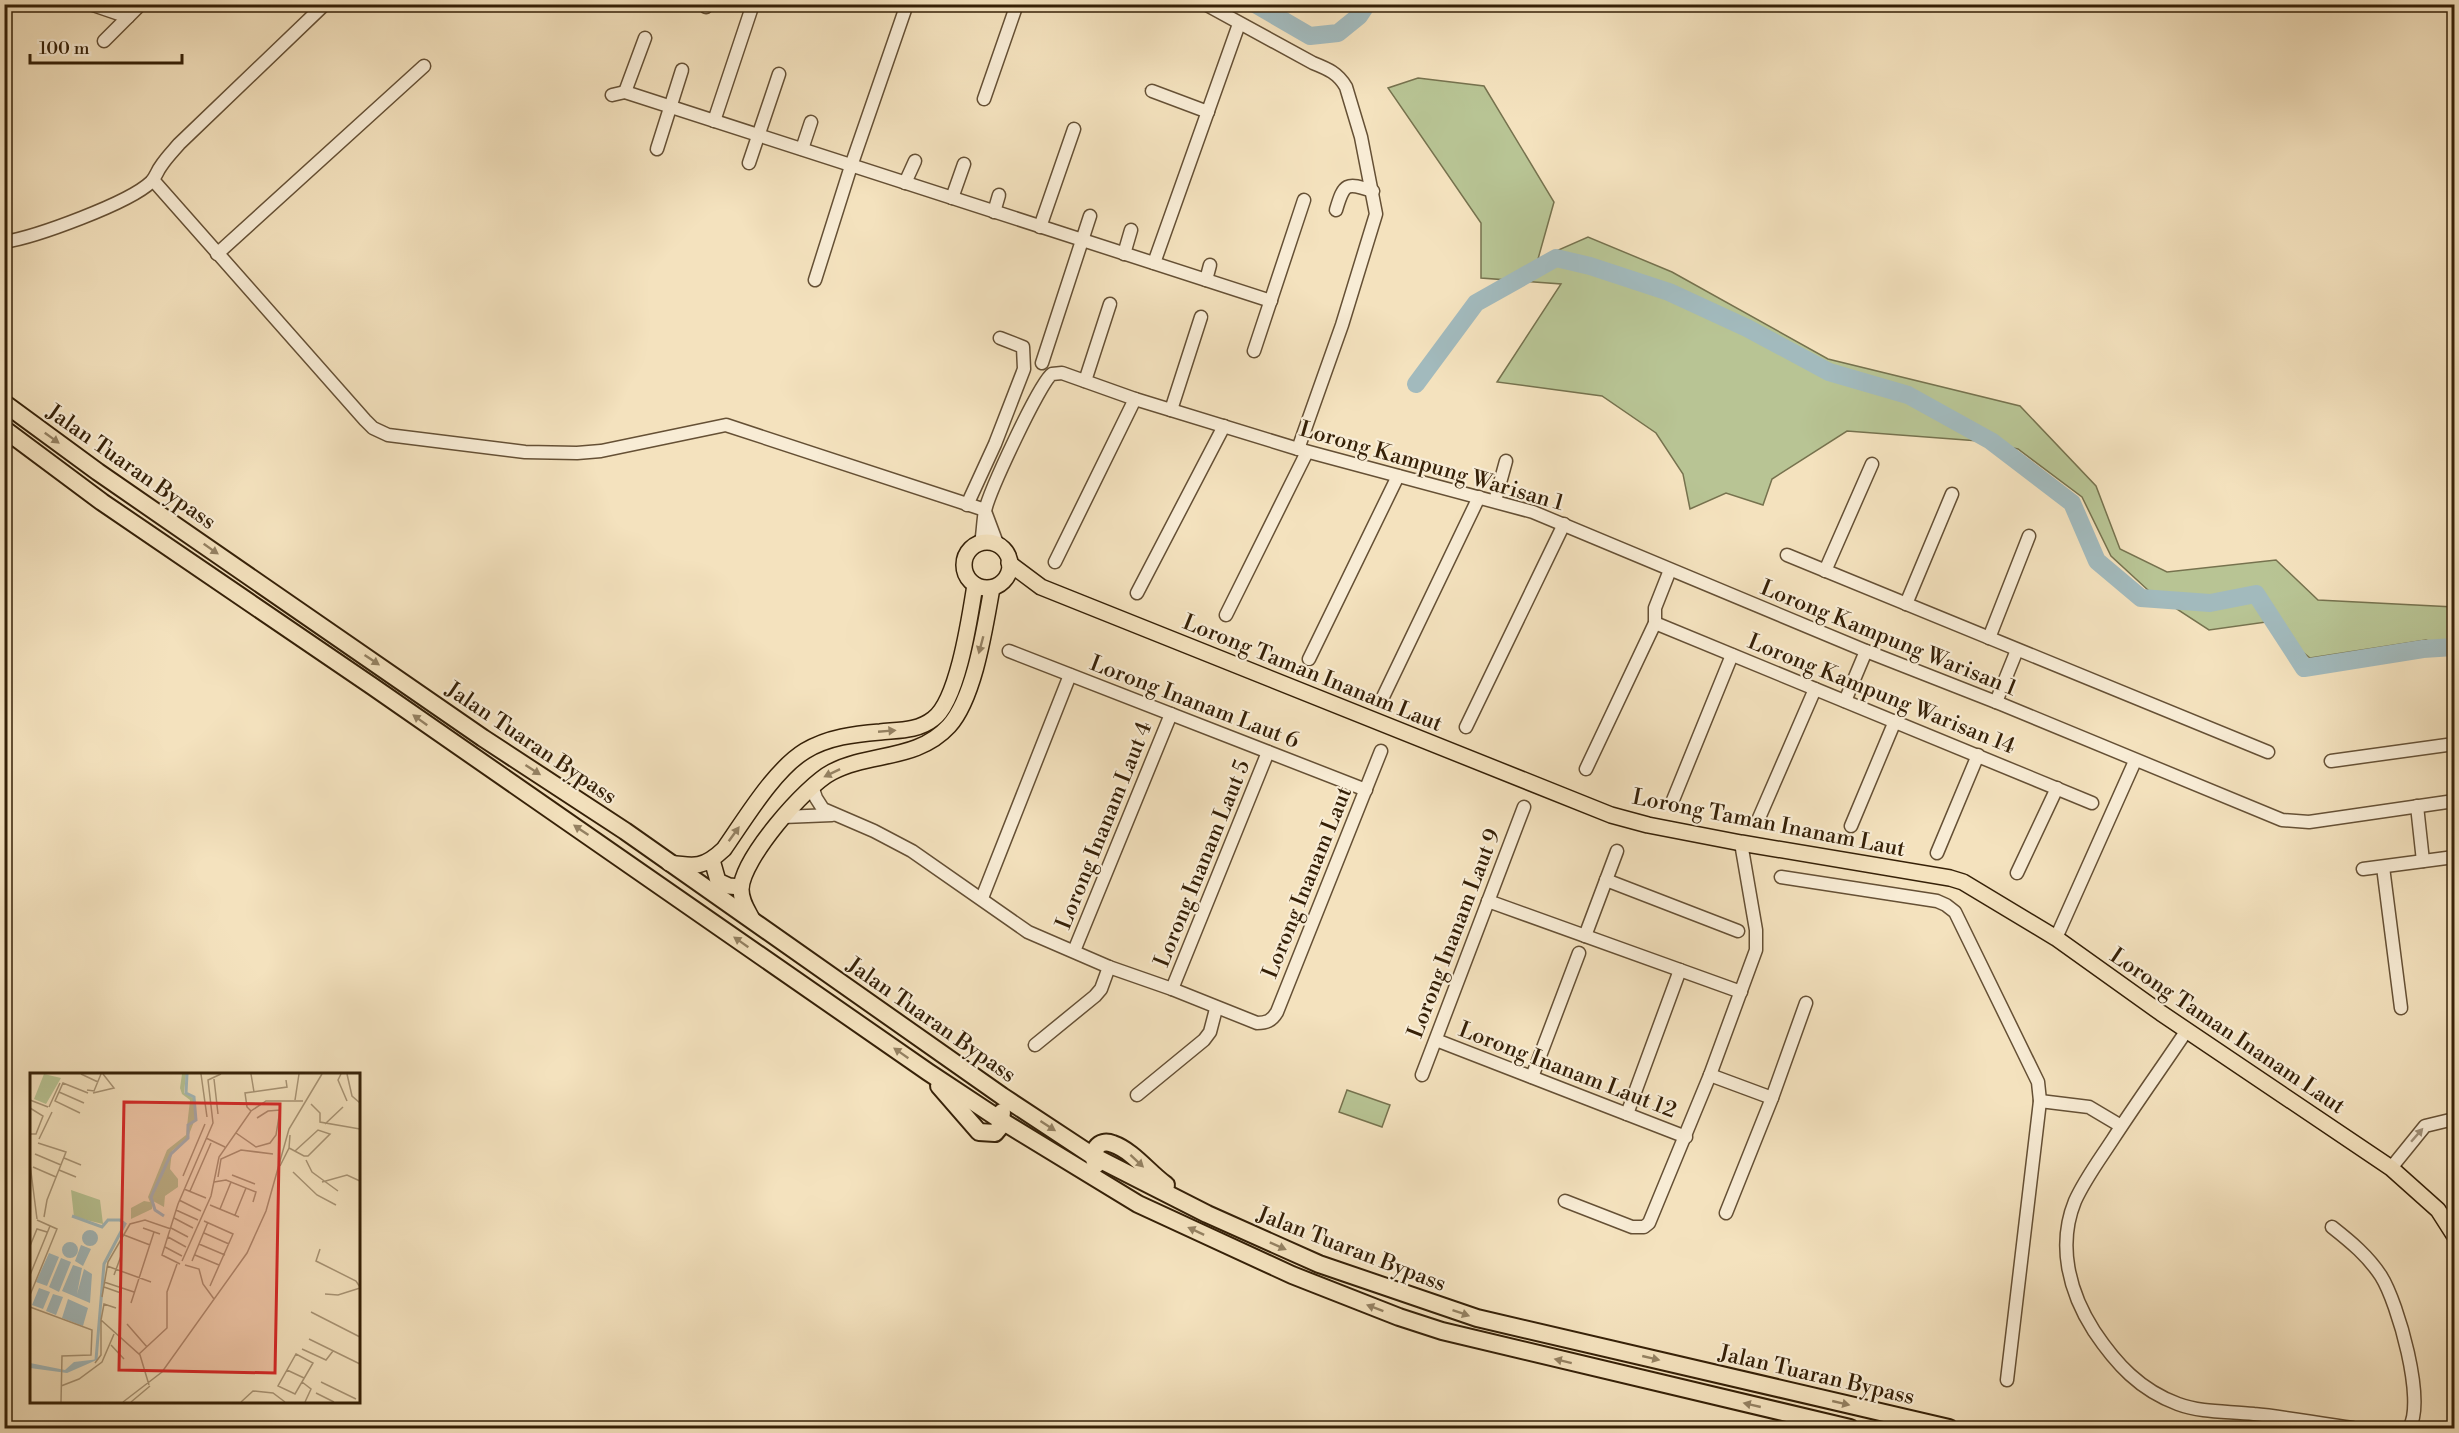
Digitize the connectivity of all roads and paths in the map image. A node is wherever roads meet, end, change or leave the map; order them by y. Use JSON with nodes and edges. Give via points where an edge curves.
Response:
{"nodes":[{"id":1,"x":90,"y":4,"type":"edge"},
{"id":2,"x":141,"y":4,"type":"edge"},
{"id":3,"x":326,"y":4,"type":"edge"},
{"id":4,"x":753,"y":4,"type":"edge"},
{"id":5,"x":907,"y":4,"type":"edge"},
{"id":6,"x":1017,"y":4,"type":"edge"},
{"id":7,"x":1205,"y":4,"type":"edge"},
{"id":8,"x":128,"y":17,"type":"junction"},
{"id":9,"x":1239,"y":24,"type":"junction"},
{"id":10,"x":645,"y":38,"type":"dead end"},
{"id":11,"x":104,"y":41,"type":"dead end"},
{"id":12,"x":424,"y":66,"type":"dead end"},
{"id":13,"x":682,"y":70,"type":"dead end"},
{"id":14,"x":778,"y":74,"type":"dead end"},
{"id":15,"x":1152,"y":91,"type":"dead end"},
{"id":16,"x":625,"y":92,"type":"junction"},
{"id":17,"x":612,"y":95,"type":"dead end"},
{"id":18,"x":984,"y":99,"type":"dead end"},
{"id":19,"x":670,"y":108,"type":"junction"},
{"id":20,"x":1208,"y":112,"type":"junction"},
{"id":21,"x":714,"y":121,"type":"junction"},
{"id":22,"x":811,"y":122,"type":"dead end"},
{"id":23,"x":1074,"y":129,"type":"dead end"},
{"id":24,"x":758,"y":136,"type":"junction"},
{"id":25,"x":657,"y":149,"type":"dead end"},
{"id":26,"x":802,"y":149,"type":"junction"},
{"id":27,"x":915,"y":161,"type":"dead end"},
{"id":28,"x":749,"y":163,"type":"dead end"},
{"id":29,"x":964,"y":164,"type":"dead end"},
{"id":30,"x":851,"y":166,"type":"junction"},
{"id":31,"x":153,"y":180,"type":"junction"},
{"id":32,"x":905,"y":183,"type":"junction"},
{"id":33,"x":1373,"y":191,"type":"junction"},
{"id":34,"x":999,"y":195,"type":"dead end"},
{"id":35,"x":952,"y":198,"type":"junction"},
{"id":36,"x":1304,"y":200,"type":"dead end"},
{"id":37,"x":1336,"y":210,"type":"dead end"},
{"id":38,"x":994,"y":212,"type":"junction"},
{"id":39,"x":1090,"y":216,"type":"dead end"},
{"id":40,"x":1040,"y":227,"type":"junction"},
{"id":41,"x":1131,"y":230,"type":"dead end"},
{"id":42,"x":1083,"y":240,"type":"junction"},
{"id":43,"x":4,"y":242,"type":"edge"},
{"id":44,"x":218,"y":254,"type":"junction"},
{"id":45,"x":1124,"y":254,"type":"junction"},
{"id":46,"x":1154,"y":263,"type":"junction"},
{"id":47,"x":1210,"y":264,"type":"dead end"},
{"id":48,"x":815,"y":280,"type":"dead end"},
{"id":49,"x":1206,"y":280,"type":"junction"},
{"id":50,"x":1271,"y":301,"type":"junction"},
{"id":51,"x":1110,"y":304,"type":"dead end"},
{"id":52,"x":1201,"y":317,"type":"dead end"},
{"id":53,"x":1000,"y":338,"type":"dead end"},
{"id":54,"x":1254,"y":351,"type":"dead end"},
{"id":55,"x":1042,"y":363,"type":"dead end"},
{"id":56,"x":1085,"y":381,"type":"junction"},
{"id":57,"x":1136,"y":399,"type":"junction"},
{"id":58,"x":4,"y":403,"type":"edge"},
{"id":59,"x":1171,"y":410,"type":"junction"},
{"id":60,"x":1224,"y":426,"type":"junction"},
{"id":61,"x":4,"y":429,"type":"edge"},
{"id":62,"x":1303,"y":450,"type":"junction"},
{"id":63,"x":1506,"y":461,"type":"dead end"},
{"id":64,"x":1872,"y":464,"type":"dead end"},
{"id":65,"x":1398,"y":476,"type":"junction"},
{"id":66,"x":1952,"y":494,"type":"dead end"},
{"id":67,"x":1479,"y":497,"type":"junction"},
{"id":68,"x":1495,"y":501,"type":"junction"},
{"id":69,"x":967,"y":505,"type":"junction"},
{"id":70,"x":985,"y":510,"type":"junction"},
{"id":71,"x":1564,"y":524,"type":"junction"},
{"id":72,"x":2029,"y":536,"type":"dead end"},
{"id":73,"x":981,"y":543,"type":"junction"},
{"id":74,"x":998,"y":546,"type":"junction"},
{"id":75,"x":1787,"y":555,"type":"dead end"},
{"id":76,"x":1055,"y":562,"type":"dead end"},
{"id":77,"x":1009,"y":563,"type":"junction"},
{"id":78,"x":1670,"y":570,"type":"junction"},
{"id":79,"x":1825,"y":571,"type":"junction"},
{"id":80,"x":998,"y":584,"type":"junction"},
{"id":81,"x":975,"y":585,"type":"junction"},
{"id":82,"x":1041,"y":587,"type":"junction"},
{"id":83,"x":1137,"y":593,"type":"dead end"},
{"id":84,"x":1906,"y":604,"type":"junction"},
{"id":85,"x":1226,"y":615,"type":"dead end"},
{"id":86,"x":1655,"y":623,"type":"junction"},
{"id":87,"x":1989,"y":638,"type":"junction"},
{"id":88,"x":2017,"y":650,"type":"junction"},
{"id":89,"x":1010,"y":651,"type":"dead end"},
{"id":90,"x":1866,"y":651,"type":"junction"},
{"id":91,"x":1732,"y":655,"type":"junction"},
{"id":92,"x":1309,"y":659,"type":"dead end"},
{"id":93,"x":1070,"y":675,"type":"junction"},
{"id":94,"x":1815,"y":689,"type":"junction"},
{"id":95,"x":1383,"y":697,"type":"dead end"},
{"id":96,"x":1845,"y":701,"type":"junction"},
{"id":97,"x":1996,"y":702,"type":"junction"},
{"id":98,"x":1171,"y":714,"type":"junction"},
{"id":99,"x":1895,"y":721,"type":"junction"},
{"id":100,"x":1466,"y":727,"type":"dead end"},
{"id":101,"x":2454,"y":744,"type":"edge"},
{"id":102,"x":1381,"y":751,"type":"dead end"},
{"id":103,"x":1268,"y":752,"type":"junction"},
{"id":104,"x":2268,"y":753,"type":"dead end"},
{"id":105,"x":1978,"y":755,"type":"junction"},
{"id":106,"x":2135,"y":761,"type":"junction"},
{"id":107,"x":2331,"y":761,"type":"dead end"},
{"id":108,"x":1586,"y":769,"type":"dead end"},
{"id":109,"x":812,"y":786,"type":"junction"},
{"id":110,"x":2056,"y":788,"type":"junction"},
{"id":111,"x":1366,"y":790,"type":"junction"},
{"id":112,"x":1673,"y":800,"type":"dead end"},
{"id":113,"x":2454,"y":801,"type":"edge"},
{"id":114,"x":2092,"y":803,"type":"dead end"},
{"id":115,"x":2417,"y":806,"type":"junction"},
{"id":116,"x":1524,"y":807,"type":"dead end"},
{"id":117,"x":833,"y":814,"type":"junction"},
{"id":118,"x":783,"y":817,"type":"junction"},
{"id":119,"x":1759,"y":818,"type":"dead end"},
{"id":120,"x":1851,"y":826,"type":"dead end"},
{"id":121,"x":1741,"y":843,"type":"junction"},
{"id":122,"x":1617,"y":851,"type":"dead end"},
{"id":123,"x":1937,"y":853,"type":"dead end"},
{"id":124,"x":2454,"y":857,"type":"edge"},
{"id":125,"x":712,"y":860,"type":"junction"},
{"id":126,"x":2423,"y":861,"type":"junction"},
{"id":127,"x":669,"y":863,"type":"junction"},
{"id":128,"x":2383,"y":867,"type":"junction"},
{"id":129,"x":2362,"y":869,"type":"dead end"},
{"id":130,"x":2017,"y":873,"type":"dead end"},
{"id":131,"x":1781,"y":877,"type":"dead end"},
{"id":132,"x":1606,"y":880,"type":"junction"},
{"id":133,"x":741,"y":887,"type":"junction"},
{"id":134,"x":982,"y":898,"type":"junction"},
{"id":135,"x":1488,"y":900,"type":"junction"},
{"id":136,"x":752,"y":919,"type":"junction"},
{"id":137,"x":1738,"y":931,"type":"dead end"},
{"id":138,"x":1585,"y":936,"type":"junction"},
{"id":139,"x":2056,"y":938,"type":"junction"},
{"id":140,"x":1074,"y":951,"type":"junction"},
{"id":141,"x":1579,"y":953,"type":"dead end"},
{"id":142,"x":1109,"y":967,"type":"junction"},
{"id":143,"x":1680,"y":970,"type":"junction"},
{"id":144,"x":1173,"y":989,"type":"junction"},
{"id":145,"x":1741,"y":992,"type":"junction"},
{"id":146,"x":1806,"y":1003,"type":"dead end"},
{"id":147,"x":2401,"y":1008,"type":"dead end"},
{"id":148,"x":1216,"y":1009,"type":"junction"},
{"id":149,"x":2187,"y":1030,"type":"junction"},
{"id":150,"x":1436,"y":1040,"type":"junction"},
{"id":151,"x":1035,"y":1045,"type":"dead end"},
{"id":152,"x":1422,"y":1075,"type":"dead end"},
{"id":153,"x":1710,"y":1075,"type":"junction"},
{"id":154,"x":1532,"y":1077,"type":"junction"},
{"id":155,"x":1137,"y":1095,"type":"dead end"},
{"id":156,"x":1002,"y":1096,"type":"junction"},
{"id":157,"x":1772,"y":1098,"type":"junction"},
{"id":158,"x":2040,"y":1101,"type":"junction"},
{"id":159,"x":1627,"y":1114,"type":"junction"},
{"id":160,"x":2454,"y":1119,"type":"edge"},
{"id":161,"x":1002,"y":1121,"type":"junction"},
{"id":162,"x":2121,"y":1126,"type":"junction"},
{"id":163,"x":1686,"y":1137,"type":"junction"},
{"id":164,"x":1094,"y":1156,"type":"junction"},
{"id":165,"x":2391,"y":1168,"type":"junction"},
{"id":166,"x":1564,"y":1201,"type":"dead end"},
{"id":167,"x":1138,"y":1204,"type":"junction"},
{"id":168,"x":1726,"y":1212,"type":"dead end"},
{"id":169,"x":2332,"y":1227,"type":"dead end"},
{"id":170,"x":2454,"y":1235,"type":"edge"},
{"id":171,"x":2007,"y":1380,"type":"dead end"},
{"id":172,"x":1850,"y":1428,"type":"edge"},
{"id":173,"x":1949,"y":1428,"type":"edge"},
{"id":174,"x":2353,"y":1428,"type":"edge"},
{"id":175,"x":2409,"y":1428,"type":"edge"}],
"edges":[{"from":1,"to":8,"type":"street"},
{"from":2,"to":8,"type":"street"},
{"from":3,"to":31,"type":"street","via":[[179,144]]},
{"from":4,"to":21,"type":"street"},
{"from":5,"to":30,"type":"street"},
{"from":6,"to":18,"type":"street"},
{"from":7,"to":9,"type":"street"},
{"from":8,"to":11,"type":"street"},
{"from":9,"to":20,"type":"street"},
{"from":9,"to":33,"type":"street","via":[[1329,69],[1342,80]]},
{"from":10,"to":16,"type":"street"},
{"from":12,"to":44,"type":"street"},
{"from":13,"to":19,"type":"street"},
{"from":14,"to":24,"type":"street"},
{"from":15,"to":20,"type":"street"},
{"from":16,"to":17,"type":"street"},
{"from":16,"to":19,"type":"street"},
{"from":19,"to":21,"type":"street"},
{"from":19,"to":25,"type":"street"},
{"from":20,"to":46,"type":"street"},
{"from":21,"to":24,"type":"street"},
{"from":22,"to":26,"type":"street"},
{"from":23,"to":40,"type":"street"},
{"from":24,"to":26,"type":"street"},
{"from":24,"to":28,"type":"street"},
{"from":26,"to":30,"type":"street"},
{"from":27,"to":32,"type":"street"},
{"from":29,"to":35,"type":"street"},
{"from":30,"to":32,"type":"street"},
{"from":30,"to":48,"type":"street"},
{"from":31,"to":43,"type":"street","via":[[141,190],[71,221]]},
{"from":31,"to":44,"type":"street"},
{"from":32,"to":35,"type":"street"},
{"from":33,"to":37,"type":"street","via":[[1348,185]]},
{"from":33,"to":62,"type":"street","via":[[1375,222]]},
{"from":34,"to":38,"type":"street"},
{"from":35,"to":38,"type":"street"},
{"from":36,"to":50,"type":"street"},
{"from":38,"to":40,"type":"street"},
{"from":39,"to":42,"type":"street"},
{"from":40,"to":42,"type":"street"},
{"from":41,"to":45,"type":"street"},
{"from":42,"to":45,"type":"street"},
{"from":42,"to":55,"type":"street"},
{"from":44,"to":69,"type":"street","via":[[365,420],[388,435],[525,452],[577,453],[726,425]]},
{"from":45,"to":46,"type":"street"},
{"from":46,"to":49,"type":"street"},
{"from":47,"to":49,"type":"street"},
{"from":49,"to":50,"type":"street"},
{"from":50,"to":54,"type":"street"},
{"from":51,"to":56,"type":"street"},
{"from":52,"to":59,"type":"street"},
{"from":53,"to":69,"type":"street","via":[[1023,347],[1024,369]]},
{"from":56,"to":57,"type":"street","name":"Lorong Kampung Warisan 1"},
{"from":56,"to":70,"type":"street","name":"Lorong Kampung Warisan 1","via":[[1057,373],[1044,382]]},
{"from":57,"to":59,"type":"street","name":"Lorong Kampung Warisan 1"},
{"from":57,"to":76,"type":"street"},
{"from":58,"to":127,"type":"highway","name":"Jalan Tuaran Bypass","one_way":true,"via":[[98,472]]},
{"from":59,"to":60,"type":"street","name":"Lorong Kampung Warisan 1"},
{"from":60,"to":62,"type":"street","name":"Lorong Kampung Warisan 1"},
{"from":60,"to":83,"type":"street"},
{"from":161,"to":61,"type":"highway","name":"Jalan Tuaran Bypass","one_way":true,"via":[[995,1132],[979,1132],[928,1072],[102,502]]},
{"from":62,"to":65,"type":"street","name":"Lorong Kampung Warisan 1"},
{"from":62,"to":85,"type":"street"},
{"from":63,"to":68,"type":"street"},
{"from":64,"to":79,"type":"street"},
{"from":65,"to":67,"type":"street","name":"Lorong Kampung Warisan 1"},
{"from":65,"to":92,"type":"street"},
{"from":66,"to":84,"type":"street"},
{"from":67,"to":68,"type":"street","name":"Lorong Kampung Warisan 1"},
{"from":67,"to":95,"type":"street"},
{"from":68,"to":71,"type":"street","name":"Lorong Kampung Warisan 1"},
{"from":69,"to":70,"type":"street"},
{"from":70,"to":73,"type":"street","name":"Lorong Kampung Warisan 1"},
{"from":70,"to":74,"type":"street"},
{"from":71,"to":78,"type":"street","name":"Lorong Kampung Warisan 1"},
{"from":71,"to":100,"type":"street"},
{"from":72,"to":87,"type":"street"},
{"from":73,"to":74,"type":"main road"},
{"from":73,"to":81,"type":"main road","via":[[970,550],[964,562],[966,575]]},
{"from":74,"to":77,"type":"main road"},
{"from":75,"to":79,"type":"street"},
{"from":77,"to":80,"type":"main road","via":[[1009,570]]},
{"from":77,"to":82,"type":"main road","name":"Lorong Taman Inanam Laut"},
{"from":78,"to":86,"type":"street","via":[[1654,608]]},
{"from":78,"to":90,"type":"street","name":"Lorong Kampung Warisan 1"},
{"from":79,"to":84,"type":"street"},
{"from":80,"to":81,"type":"main road"},
{"from":80,"to":82,"type":"main road"},
{"from":80,"to":109,"type":"main road","one_way":true,"via":[[969,687],[949,726],[926,744],[834,771]]},
{"from":125,"to":81,"type":"main road","one_way":true,"via":[[782,769],[805,751],[830,740],[915,728],[935,718],[949,698]]},
{"from":82,"to":121,"type":"main road","name":"Lorong Taman Inanam Laut","via":[[1596,809],[1648,825]]},
{"from":84,"to":87,"type":"street"},
{"from":86,"to":91,"type":"street","name":"Lorong Kampung Warisan 14"},
{"from":86,"to":108,"type":"street"},
{"from":87,"to":88,"type":"street"},
{"from":88,"to":97,"type":"street"},
{"from":88,"to":104,"type":"street"},
{"from":89,"to":93,"type":"street","name":"Lorong Inanam Laut 6"},
{"from":90,"to":96,"type":"street"},
{"from":90,"to":97,"type":"street","name":"Lorong Kampung Warisan 1"},
{"from":91,"to":94,"type":"street","name":"Lorong Kampung Warisan 14"},
{"from":91,"to":112,"type":"street"},
{"from":93,"to":98,"type":"street","name":"Lorong Inanam Laut 6"},
{"from":93,"to":134,"type":"street"},
{"from":94,"to":96,"type":"street","name":"Lorong Kampung Warisan 14"},
{"from":94,"to":119,"type":"street"},
{"from":96,"to":99,"type":"street","name":"Lorong Kampung Warisan 14"},
{"from":97,"to":106,"type":"street","name":"Lorong Kampung Warisan 1"},
{"from":98,"to":103,"type":"street","name":"Lorong Inanam Laut 6"},
{"from":98,"to":140,"type":"street","name":"Lorong Inanam Laut 4"},
{"from":99,"to":105,"type":"street","name":"Lorong Kampung Warisan 14"},
{"from":99,"to":120,"type":"street"},
{"from":101,"to":107,"type":"street"},
{"from":102,"to":111,"type":"street","name":"Lorong Inanam Laut"},
{"from":103,"to":111,"type":"street","name":"Lorong Inanam Laut 6"},
{"from":103,"to":144,"type":"street","name":"Lorong Inanam Laut 5"},
{"from":105,"to":110,"type":"street","name":"Lorong Kampung Warisan 14"},
{"from":105,"to":123,"type":"street"},
{"from":106,"to":115,"type":"street","name":"Lorong Kampung Warisan 1","via":[[2289,822]]},
{"from":106,"to":139,"type":"street"},
{"from":109,"to":117,"type":"street","via":[[819,804]]},
{"from":109,"to":118,"type":"main road"},
{"from":110,"to":114,"type":"street","name":"Lorong Kampung Warisan 14"},
{"from":110,"to":130,"type":"street"},
{"from":111,"to":148,"type":"street","name":"Lorong Inanam Laut","via":[[1277,1012],[1269,1022],[1257,1023]]},
{"from":113,"to":115,"type":"street","name":"Lorong Kampung Warisan 1"},
{"from":115,"to":126,"type":"street"},
{"from":116,"to":135,"type":"street","name":"Lorong Inanam Laut 9"},
{"from":117,"to":118,"type":"street"},
{"from":117,"to":134,"type":"street","via":[[912,851]]},
{"from":118,"to":133,"type":"main road"},
{"from":121,"to":139,"type":"main road","name":"Lorong Taman Inanam Laut","via":[[1950,878],[1981,891]]},
{"from":121,"to":145,"type":"street","via":[[1756,940]]},
{"from":122,"to":132,"type":"street"},
{"from":124,"to":126,"type":"street"},
{"from":125,"to":127,"type":"main road","via":[[695,866]]},
{"from":125,"to":133,"type":"main road","via":[[718,882]]},
{"from":126,"to":128,"type":"street"},
{"from":127,"to":136,"type":"highway","name":"Jalan Tuaran Bypass"},
{"from":128,"to":129,"type":"street"},
{"from":128,"to":147,"type":"street"},
{"from":131,"to":158,"type":"street","via":[[1937,901],[1955,912],[2034,1072]]},
{"from":132,"to":137,"type":"street"},
{"from":132,"to":138,"type":"street"},
{"from":133,"to":136,"type":"main road","via":[[743,903]]},
{"from":134,"to":140,"type":"street","via":[[1028,932]]},
{"from":135,"to":138,"type":"street"},
{"from":135,"to":150,"type":"street","name":"Lorong Inanam Laut 9"},
{"from":136,"to":156,"type":"highway","name":"Jalan Tuaran Bypass"},
{"from":138,"to":143,"type":"street"},
{"from":139,"to":149,"type":"main road","name":"Lorong Taman Inanam Laut"},
{"from":140,"to":142,"type":"street"},
{"from":141,"to":154,"type":"street"},
{"from":142,"to":144,"type":"street"},
{"from":142,"to":151,"type":"street","via":[[1095,996]]},
{"from":143,"to":145,"type":"street"},
{"from":143,"to":159,"type":"street"},
{"from":144,"to":148,"type":"street"},
{"from":145,"to":153,"type":"street"},
{"from":146,"to":157,"type":"street"},
{"from":148,"to":155,"type":"street","via":[[1204,1040]]},
{"from":149,"to":162,"type":"street"},
{"from":149,"to":165,"type":"main road","name":"Lorong Taman Inanam Laut"},
{"from":150,"to":152,"type":"street","name":"Lorong Inanam Laut 9"},
{"from":150,"to":154,"type":"street","name":"Lorong Inanam Laut 12"},
{"from":153,"to":157,"type":"street"},
{"from":153,"to":163,"type":"street"},
{"from":154,"to":159,"type":"street","name":"Lorong Inanam Laut 12"},
{"from":156,"to":161,"type":"highway"},
{"from":156,"to":164,"type":"highway","name":"Jalan Tuaran Bypass","one_way":true},
{"from":157,"to":168,"type":"street"},
{"from":158,"to":162,"type":"street","via":[[2089,1107]]},
{"from":158,"to":171,"type":"street"},
{"from":159,"to":163,"type":"street","name":"Lorong Inanam Laut 12"},
{"from":165,"to":160,"type":"street","one_way":true,"via":[[2425,1126]]},
{"from":161,"to":167,"type":"highway","name":"Jalan Tuaran Bypass"},
{"from":162,"to":174,"type":"street","via":[[2074,1203],[2066,1242],[2069,1275],[2076,1295],[2091,1326],[2120,1367],[2137,1382],[2199,1410],[2268,1415]]},
{"from":163,"to":166,"type":"street","via":[[1649,1223],[1639,1228]]},
{"from":164,"to":167,"type":"highway","via":[[1096,1166]]},
{"from":164,"to":173,"type":"highway","name":"Jalan Tuaran Bypass","one_way":true,"via":[[1098,1144],[1117,1145],[1207,1214],[1319,1264],[1477,1318]]},
{"from":165,"to":170,"type":"main road","name":"Lorong Taman Inanam Laut","via":[[2438,1210]]},
{"from":172,"to":167,"type":"highway","name":"Jalan Tuaran Bypass","one_way":true,"via":[[1431,1328],[1292,1275]]},
{"from":169,"to":175,"type":"street","via":[[2363,1252],[2393,1300],[2410,1364],[2414,1415]]}]}
